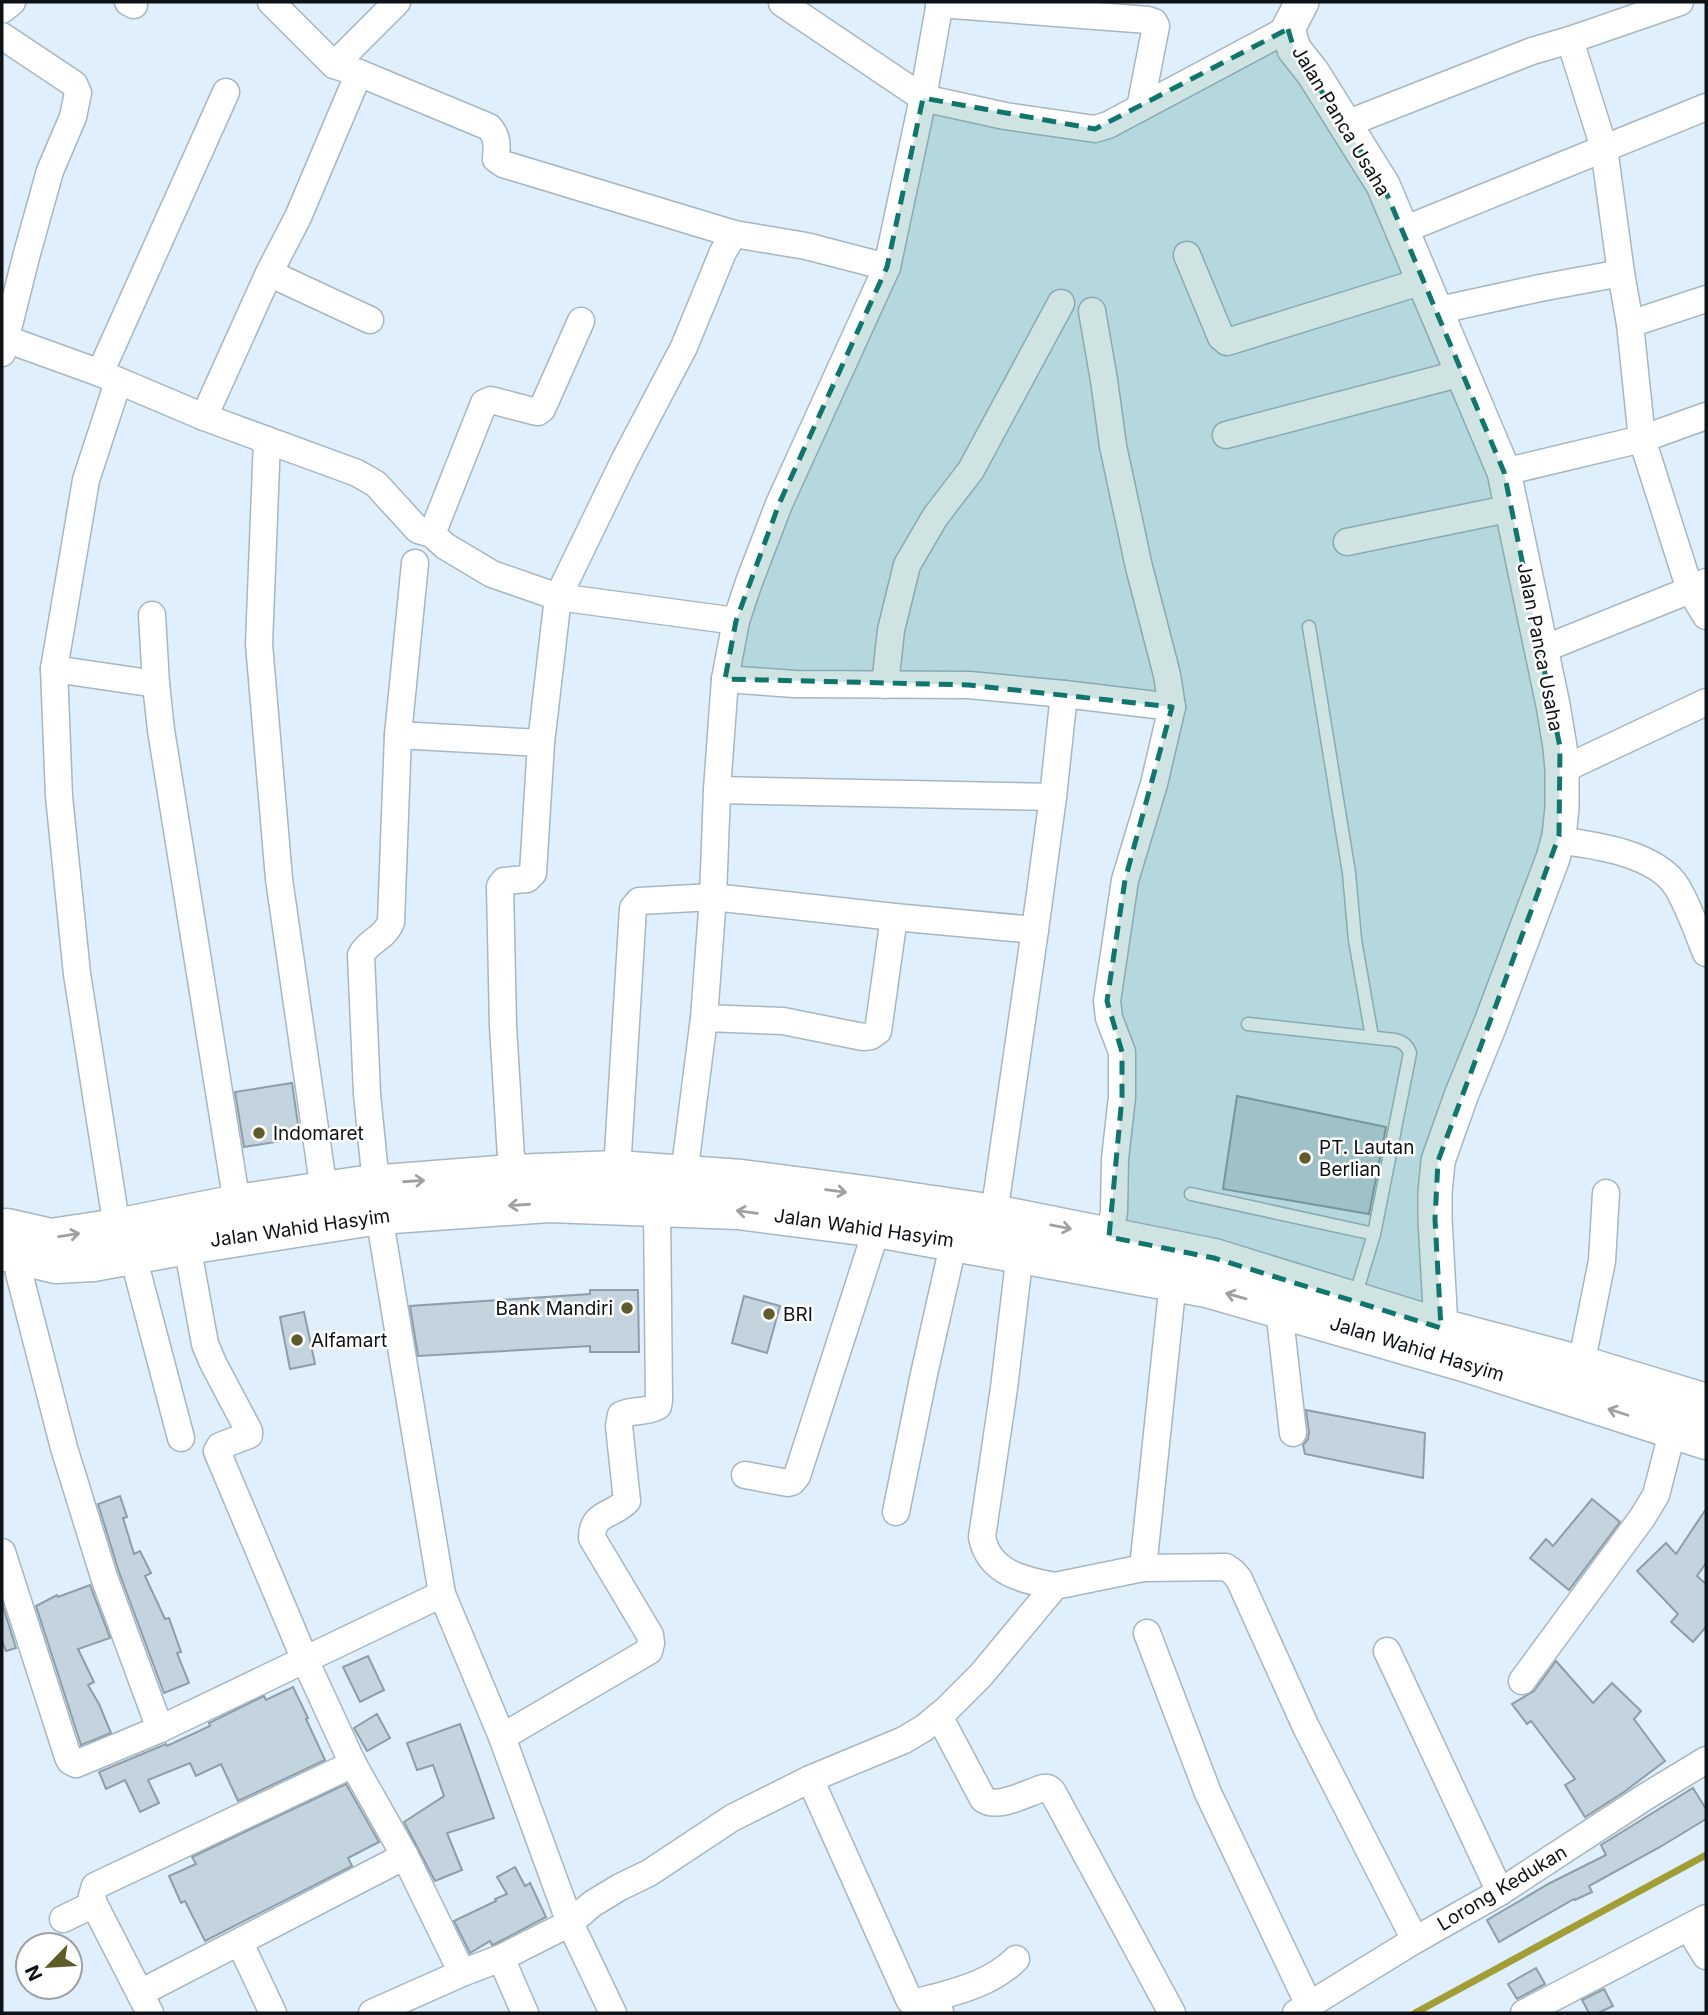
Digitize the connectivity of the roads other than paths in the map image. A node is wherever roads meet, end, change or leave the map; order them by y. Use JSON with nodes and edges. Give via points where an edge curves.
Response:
{"nodes":[{"id":1,"x":12,"y":2,"type":"edge"},
{"id":2,"x":271,"y":2,"type":"edge"},
{"id":3,"x":397,"y":2,"type":"edge"},
{"id":4,"x":1680,"y":2,"type":"edge"},
{"id":5,"x":940,"y":3,"type":"edge"},
{"id":6,"x":782,"y":4,"type":"dead end"},
{"id":7,"x":2,"y":10,"type":"edge"},
{"id":8,"x":1295,"y":15,"type":"edge"},
{"id":9,"x":2,"y":36,"type":"edge"},
{"id":10,"x":1570,"y":40,"type":"junction"},
{"id":11,"x":334,"y":65,"type":"junction"},
{"id":12,"x":359,"y":73,"type":"junction"},
{"id":13,"x":226,"y":92,"type":"dead end"},
{"id":14,"x":923,"y":98,"type":"junction"},
{"id":15,"x":1706,"y":107,"type":"edge"},
{"id":16,"x":1140,"y":108,"type":"junction"},
{"id":17,"x":1346,"y":124,"type":"junction"},
{"id":18,"x":1604,"y":148,"type":"junction"},
{"id":19,"x":1402,"y":231,"type":"junction"},
{"id":20,"x":734,"y":234,"type":"junction"},
{"id":21,"x":1187,"y":255,"type":"dead end"},
{"id":22,"x":887,"y":267,"type":"junction"},
{"id":23,"x":269,"y":273,"type":"junction"},
{"id":24,"x":1621,"y":273,"type":"junction"},
{"id":25,"x":1423,"y":281,"type":"junction"},
{"id":26,"x":1706,"y":299,"type":"edge"},
{"id":27,"x":1061,"y":303,"type":"dead end"},
{"id":28,"x":1092,"y":311,"type":"dead end"},
{"id":29,"x":1436,"y":311,"type":"junction"},
{"id":30,"x":370,"y":320,"type":"dead end"},
{"id":31,"x":582,"y":321,"type":"dead end"},
{"id":32,"x":1630,"y":324,"type":"junction"},
{"id":33,"x":4,"y":346,"type":"edge"},
{"id":34,"x":1462,"y":373,"type":"junction"},
{"id":35,"x":109,"y":378,"type":"junction"},
{"id":36,"x":1706,"y":416,"type":"edge"},
{"id":37,"x":204,"y":417,"type":"junction"},
{"id":38,"x":1226,"y":435,"type":"dead end"},
{"id":39,"x":1642,"y":439,"type":"junction"},
{"id":40,"x":267,"y":440,"type":"junction"},
{"id":41,"x":1504,"y":472,"type":"junction"},
{"id":42,"x":1512,"y":508,"type":"junction"},
{"id":43,"x":432,"y":534,"type":"junction"},
{"id":44,"x":1347,"y":542,"type":"dead end"},
{"id":45,"x":415,"y":563,"type":"dead end"},
{"id":46,"x":1698,"y":586,"type":"edge"},
{"id":47,"x":558,"y":597,"type":"junction"},
{"id":48,"x":152,"y":615,"type":"dead end"},
{"id":49,"x":1706,"y":616,"type":"edge"},
{"id":50,"x":736,"y":621,"type":"junction"},
{"id":51,"x":1309,"y":627,"type":"dead end"},
{"id":52,"x":1541,"y":650,"type":"junction"},
{"id":53,"x":54,"y":669,"type":"junction"},
{"id":54,"x":725,"y":678,"type":"junction"},
{"id":55,"x":156,"y":684,"type":"junction"},
{"id":56,"x":885,"y":685,"type":"junction"},
{"id":57,"x":1064,"y":694,"type":"junction"},
{"id":58,"x":1706,"y":702,"type":"edge"},
{"id":59,"x":1172,"y":707,"type":"junction"},
{"id":60,"x":398,"y":735,"type":"junction"},
{"id":61,"x":541,"y":743,"type":"junction"},
{"id":62,"x":1562,"y":770,"type":"junction"},
{"id":63,"x":717,"y":790,"type":"junction"},
{"id":64,"x":1053,"y":797,"type":"junction"},
{"id":65,"x":1557,"y":840,"type":"junction"},
{"id":66,"x":713,"y":897,"type":"junction"},
{"id":67,"x":894,"y":917,"type":"junction"},
{"id":68,"x":1035,"y":930,"type":"junction"},
{"id":69,"x":1706,"y":953,"type":"edge"},
{"id":70,"x":704,"y":1018,"type":"junction"},
{"id":71,"x":1248,"y":1024,"type":"dead end"},
{"id":72,"x":1372,"y":1037,"type":"junction"},
{"id":73,"x":617,"y":1170,"type":"junction"},
{"id":74,"x":512,"y":1174,"type":"junction"},
{"id":75,"x":684,"y":1175,"type":"junction"},
{"id":76,"x":324,"y":1191,"type":"junction"},
{"id":77,"x":1606,"y":1193,"type":"dead end"},
{"id":78,"x":1191,"y":1194,"type":"dead end"},
{"id":79,"x":377,"y":1200,"type":"junction"},
{"id":80,"x":237,"y":1204,"type":"junction"},
{"id":81,"x":657,"y":1207,"type":"junction"},
{"id":82,"x":994,"y":1214,"type":"junction"},
{"id":83,"x":2,"y":1227,"type":"edge"},
{"id":84,"x":877,"y":1228,"type":"junction"},
{"id":85,"x":1374,"y":1234,"type":"junction"},
{"id":86,"x":1109,"y":1237,"type":"junction"},
{"id":87,"x":954,"y":1241,"type":"junction"},
{"id":88,"x":125,"y":1242,"type":"junction"},
{"id":89,"x":187,"y":1245,"type":"junction"},
{"id":90,"x":1020,"y":1253,"type":"junction"},
{"id":91,"x":7,"y":1267,"type":"edge"},
{"id":92,"x":1173,"y":1282,"type":"junction"},
{"id":93,"x":1353,"y":1301,"type":"junction"},
{"id":94,"x":1279,"y":1309,"type":"junction"},
{"id":95,"x":1441,"y":1328,"type":"junction"},
{"id":96,"x":1581,"y":1365,"type":"junction"},
{"id":97,"x":1706,"y":1403,"type":"edge"},
{"id":98,"x":1293,"y":1433,"type":"dead end"},
{"id":99,"x":1690,"y":1435,"type":"edge"},
{"id":100,"x":181,"y":1438,"type":"dead end"},
{"id":101,"x":745,"y":1475,"type":"dead end"},
{"id":102,"x":896,"y":1512,"type":"dead end"},
{"id":103,"x":2,"y":1552,"type":"edge"},
{"id":104,"x":1143,"y":1568,"type":"junction"},
{"id":105,"x":1055,"y":1586,"type":"junction"},
{"id":106,"x":442,"y":1594,"type":"junction"},
{"id":107,"x":1147,"y":1633,"type":"dead end"},
{"id":108,"x":1387,"y":1651,"type":"dead end"},
{"id":109,"x":305,"y":1660,"type":"junction"},
{"id":110,"x":1522,"y":1681,"type":"dead end"},
{"id":111,"x":939,"y":1716,"type":"junction"},
{"id":112,"x":159,"y":1728,"type":"junction"},
{"id":113,"x":502,"y":1737,"type":"junction"},
{"id":114,"x":1706,"y":1760,"type":"edge"},
{"id":115,"x":353,"y":1764,"type":"junction"},
{"id":116,"x":810,"y":1779,"type":"junction"},
{"id":117,"x":405,"y":1856,"type":"junction"},
{"id":118,"x":1500,"y":1892,"type":"junction"},
{"id":119,"x":94,"y":1904,"type":"junction"},
{"id":120,"x":63,"y":1919,"type":"dead end"},
{"id":121,"x":1699,"y":1922,"type":"edge"},
{"id":122,"x":570,"y":1923,"type":"junction"},
{"id":123,"x":1415,"y":1940,"type":"junction"},
{"id":124,"x":240,"y":1943,"type":"junction"},
{"id":125,"x":1706,"y":1956,"type":"edge"},
{"id":126,"x":501,"y":1958,"type":"junction"},
{"id":127,"x":1016,"y":1959,"type":"dead end"},
{"id":128,"x":462,"y":1973,"type":"junction"},
{"id":129,"x":145,"y":2003,"type":"edge"},
{"id":130,"x":937,"y":2005,"type":"edge"},
{"id":131,"x":1302,"y":2009,"type":"edge"},
{"id":132,"x":273,"y":2013,"type":"edge"},
{"id":133,"x":372,"y":2013,"type":"edge"},
{"id":134,"x":525,"y":2013,"type":"edge"},
{"id":135,"x":613,"y":2013,"type":"edge"},
{"id":136,"x":1172,"y":2013,"type":"edge"},
{"id":137,"x":1524,"y":2013,"type":"edge"}],
"edges":[{"from":1,"to":7,"type":"street"},
{"from":2,"to":11,"type":"street"},
{"from":3,"to":11,"type":"street"},
{"from":4,"to":10,"type":"street"},
{"from":5,"to":14,"type":"street"},
{"from":5,"to":16,"type":"street","via":[[1153,22],[1156,26]]},
{"from":6,"to":14,"type":"street"},
{"from":8,"to":16,"type":"street"},
{"from":8,"to":17,"type":"street","name":"Jalan Panca Usaha","via":[[1294,49]]},
{"from":9,"to":33,"type":"street","via":[[74,84],[78,93],[50,171]]},
{"from":10,"to":17,"type":"street"},
{"from":10,"to":18,"type":"street"},
{"from":11,"to":12,"type":"street"},
{"from":12,"to":20,"type":"street","via":[[489,127],[497,141],[496,159],[503,164]]},
{"from":12,"to":23,"type":"street"},
{"from":13,"to":35,"type":"street"},
{"from":14,"to":16,"type":"street","via":[[1095,129]]},
{"from":14,"to":22,"type":"street"},
{"from":15,"to":18,"type":"street"},
{"from":17,"to":19,"type":"street","name":"Jalan Panca Usaha","via":[[1382,185]]},
{"from":18,"to":19,"type":"street"},
{"from":18,"to":24,"type":"street"},
{"from":19,"to":25,"type":"street","name":"Jalan Panca Usaha"},
{"from":20,"to":22,"type":"street"},
{"from":20,"to":47,"type":"street","via":[[684,347]]},
{"from":21,"to":25,"type":"street","via":[[1222,337],[1229,342]]},
{"from":22,"to":50,"type":"street","via":[[779,505]]},
{"from":23,"to":30,"type":"street"},
{"from":23,"to":37,"type":"street"},
{"from":24,"to":29,"type":"street"},
{"from":24,"to":32,"type":"street"},
{"from":25,"to":29,"type":"street","name":"Jalan Panca Usaha"},
{"from":26,"to":32,"type":"street"},
{"from":27,"to":56,"type":"street","via":[[971,470],[935,517],[907,565],[891,630]]},
{"from":28,"to":59,"type":"street","via":[[1113,446]]},
{"from":29,"to":34,"type":"street","name":"Jalan Panca Usaha"},
{"from":31,"to":43,"type":"street","via":[[542,409],[538,412],[491,400],[484,403]]},
{"from":32,"to":39,"type":"street"},
{"from":33,"to":35,"type":"street"},
{"from":34,"to":38,"type":"street"},
{"from":34,"to":41,"type":"street","name":"Jalan Panca Usaha"},
{"from":35,"to":37,"type":"street"},
{"from":35,"to":53,"type":"street","via":[[86,480]]},
{"from":36,"to":39,"type":"street"},
{"from":37,"to":40,"type":"street"},
{"from":39,"to":41,"type":"street"},
{"from":39,"to":46,"type":"street"},
{"from":40,"to":43,"type":"street","via":[[370,479],[418,530]]},
{"from":40,"to":76,"type":"street","via":[[259,644],[279,878]]},
{"from":41,"to":42,"type":"street","name":"Jalan Panca Usaha"},
{"from":42,"to":44,"type":"street"},
{"from":42,"to":52,"type":"street","name":"Jalan Panca Usaha"},
{"from":43,"to":47,"type":"street","via":[[492,574]]},
{"from":45,"to":60,"type":"street"},
{"from":46,"to":49,"type":"street"},
{"from":46,"to":52,"type":"street"},
{"from":47,"to":50,"type":"street"},
{"from":47,"to":61,"type":"street"},
{"from":48,"to":55,"type":"street"},
{"from":50,"to":54,"type":"street"},
{"from":51,"to":72,"type":"lane"},
{"from":52,"to":62,"type":"street","name":"Jalan Panca Usaha"},
{"from":53,"to":55,"type":"street"},
{"from":53,"to":88,"type":"street","via":[[59,796],[77,974]]},
{"from":54,"to":56,"type":"street"},
{"from":54,"to":63,"type":"street"},
{"from":55,"to":80,"type":"street"},
{"from":56,"to":57,"type":"street","via":[[969,685]]},
{"from":57,"to":59,"type":"street"},
{"from":57,"to":64,"type":"street"},
{"from":58,"to":62,"type":"street"},
{"from":59,"to":86,"type":"street","via":[[1125,880],[1107,1001],[1122,1052]]},
{"from":60,"to":61,"type":"street"},
{"from":60,"to":79,"type":"street","via":[[391,922],[362,956]]},
{"from":61,"to":74,"type":"street","via":[[533,873],[500,886]]},
{"from":62,"to":65,"type":"street","name":"Jalan Panca Usaha"},
{"from":63,"to":64,"type":"street"},
{"from":63,"to":66,"type":"street"},
{"from":64,"to":68,"type":"street"},
{"from":65,"to":69,"type":"street","via":[[1626,854],[1667,875]]},
{"from":65,"to":95,"type":"street","name":"Jalan Panca Usaha","via":[[1438,1161],[1435,1219]]},
{"from":66,"to":67,"type":"street"},
{"from":66,"to":70,"type":"street"},
{"from":66,"to":73,"type":"street","via":[[645,900],[633,908]]},
{"from":67,"to":68,"type":"street"},
{"from":67,"to":70,"type":"street","via":[[878,1031],[871,1036],[783,1021]]},
{"from":68,"to":82,"type":"street"},
{"from":70,"to":75,"type":"street"},
{"from":71,"to":72,"type":"lane"},
{"from":72,"to":85,"type":"lane","via":[[1403,1042],[1410,1053]]},
{"from":73,"to":74,"type":"highway","name":"Jalan Wahid Hasyim"},
{"from":73,"to":75,"type":"highway","name":"Jalan Wahid Hasyim"},
{"from":79,"to":74,"type":"highway","name":"Jalan Wahid Hasyim","one_way":true},
{"from":75,"to":82,"type":"highway","name":"Jalan Wahid Hasyim","one_way":true},
{"from":76,"to":79,"type":"highway","name":"Jalan Wahid Hasyim"},
{"from":76,"to":80,"type":"highway","name":"Jalan Wahid Hasyim"},
{"from":77,"to":96,"type":"street","via":[[1602,1261]]},
{"from":78,"to":85,"type":"lane"},
{"from":81,"to":79,"type":"highway","name":"Jalan Wahid Hasyim","one_way":true},
{"from":79,"to":89,"type":"highway","name":"Jalan Wahid Hasyim"},
{"from":79,"to":106,"type":"street"},
{"from":80,"to":88,"type":"highway","name":"Jalan Wahid Hasyim"},
{"from":84,"to":81,"type":"highway","name":"Jalan Wahid Hasyim","one_way":true,"via":[[738,1210]]},
{"from":81,"to":113,"type":"street","via":[[658,1406],[621,1415],[627,1501],[597,1520],[592,1529],[592,1538],[650,1635],[649,1651]]},
{"from":82,"to":86,"type":"highway","name":"Jalan Wahid Hasyim","one_way":true},
{"from":83,"to":88,"type":"highway","name":"Jalan Wahid Hasyim","one_way":true,"via":[[51,1238]]},
{"from":84,"to":87,"type":"highway","name":"Jalan Wahid Hasyim"},
{"from":84,"to":101,"type":"street","via":[[797,1476],[788,1483]]},
{"from":85,"to":93,"type":"lane"},
{"from":86,"to":93,"type":"highway","name":"Jalan Wahid Hasyim","via":[[1214,1258]]},
{"from":87,"to":90,"type":"highway","name":"Jalan Wahid Hasyim"},
{"from":87,"to":102,"type":"street"},
{"from":88,"to":89,"type":"highway","name":"Jalan Wahid Hasyim"},
{"from":88,"to":91,"type":"highway","name":"Jalan Wahid Hasyim","via":[[93,1262]]},
{"from":88,"to":100,"type":"street"},
{"from":89,"to":109,"type":"street","via":[[205,1344],[250,1431],[220,1446],[219,1457]]},
{"from":90,"to":92,"type":"highway","name":"Jalan Wahid Hasyim"},
{"from":90,"to":105,"type":"street","via":[[982,1537],[988,1556],[999,1567]]},
{"from":91,"to":112,"type":"street","via":[[100,1564]]},
{"from":94,"to":92,"type":"highway","name":"Jalan Wahid Hasyim","one_way":true},
{"from":92,"to":104,"type":"street"},
{"from":93,"to":95,"type":"highway","name":"Jalan Wahid Hasyim"},
{"from":94,"to":98,"type":"street"},
{"from":99,"to":94,"type":"highway","name":"Jalan Wahid Hasyim","one_way":true,"via":[[1468,1363]]},
{"from":95,"to":96,"type":"highway","name":"Jalan Wahid Hasyim"},
{"from":96,"to":97,"type":"highway","name":"Jalan Wahid Hasyim"},
{"from":99,"to":110,"type":"street","via":[[1642,1518]]},
{"from":103,"to":112,"type":"street","via":[[70,1761],[80,1763]]},
{"from":104,"to":105,"type":"street"},
{"from":104,"to":123,"type":"street","via":[[1226,1567],[1239,1579],[1306,1727]]},
{"from":105,"to":111,"type":"street","via":[[981,1675]]},
{"from":106,"to":109,"type":"street"},
{"from":106,"to":113,"type":"street"},
{"from":107,"to":131,"type":"street","via":[[1208,1793]]},
{"from":108,"to":118,"type":"street"},
{"from":109,"to":112,"type":"street"},
{"from":109,"to":115,"type":"street"},
{"from":111,"to":116,"type":"street","via":[[904,1740]]},
{"from":111,"to":136,"type":"street","via":[[989,1804],[1043,1787],[1052,1791]]},
{"from":113,"to":122,"type":"street"},
{"from":114,"to":118,"type":"street","name":"Lorong Kedukan"},
{"from":115,"to":117,"type":"street"},
{"from":115,"to":119,"type":"street","via":[[100,1883],[93,1891]]},
{"from":116,"to":122,"type":"street","via":[[732,1818],[592,1904]]},
{"from":116,"to":130,"type":"street","via":[[910,2001]]},
{"from":117,"to":124,"type":"street"},
{"from":117,"to":128,"type":"street"},
{"from":118,"to":123,"type":"street","name":"Lorong Kedukan"},
{"from":119,"to":120,"type":"street"},
{"from":119,"to":129,"type":"street"},
{"from":121,"to":125,"type":"street"},
{"from":121,"to":137,"type":"street"},
{"from":122,"to":126,"type":"street"},
{"from":122,"to":135,"type":"street"},
{"from":123,"to":131,"type":"street","name":"Lorong Kedukan"},
{"from":124,"to":129,"type":"street"},
{"from":124,"to":132,"type":"street"},
{"from":126,"to":128,"type":"street"},
{"from":126,"to":134,"type":"street"},
{"from":127,"to":130,"type":"street","via":[[995,1976],[952,1993]]},
{"from":128,"to":133,"type":"street"}]}
